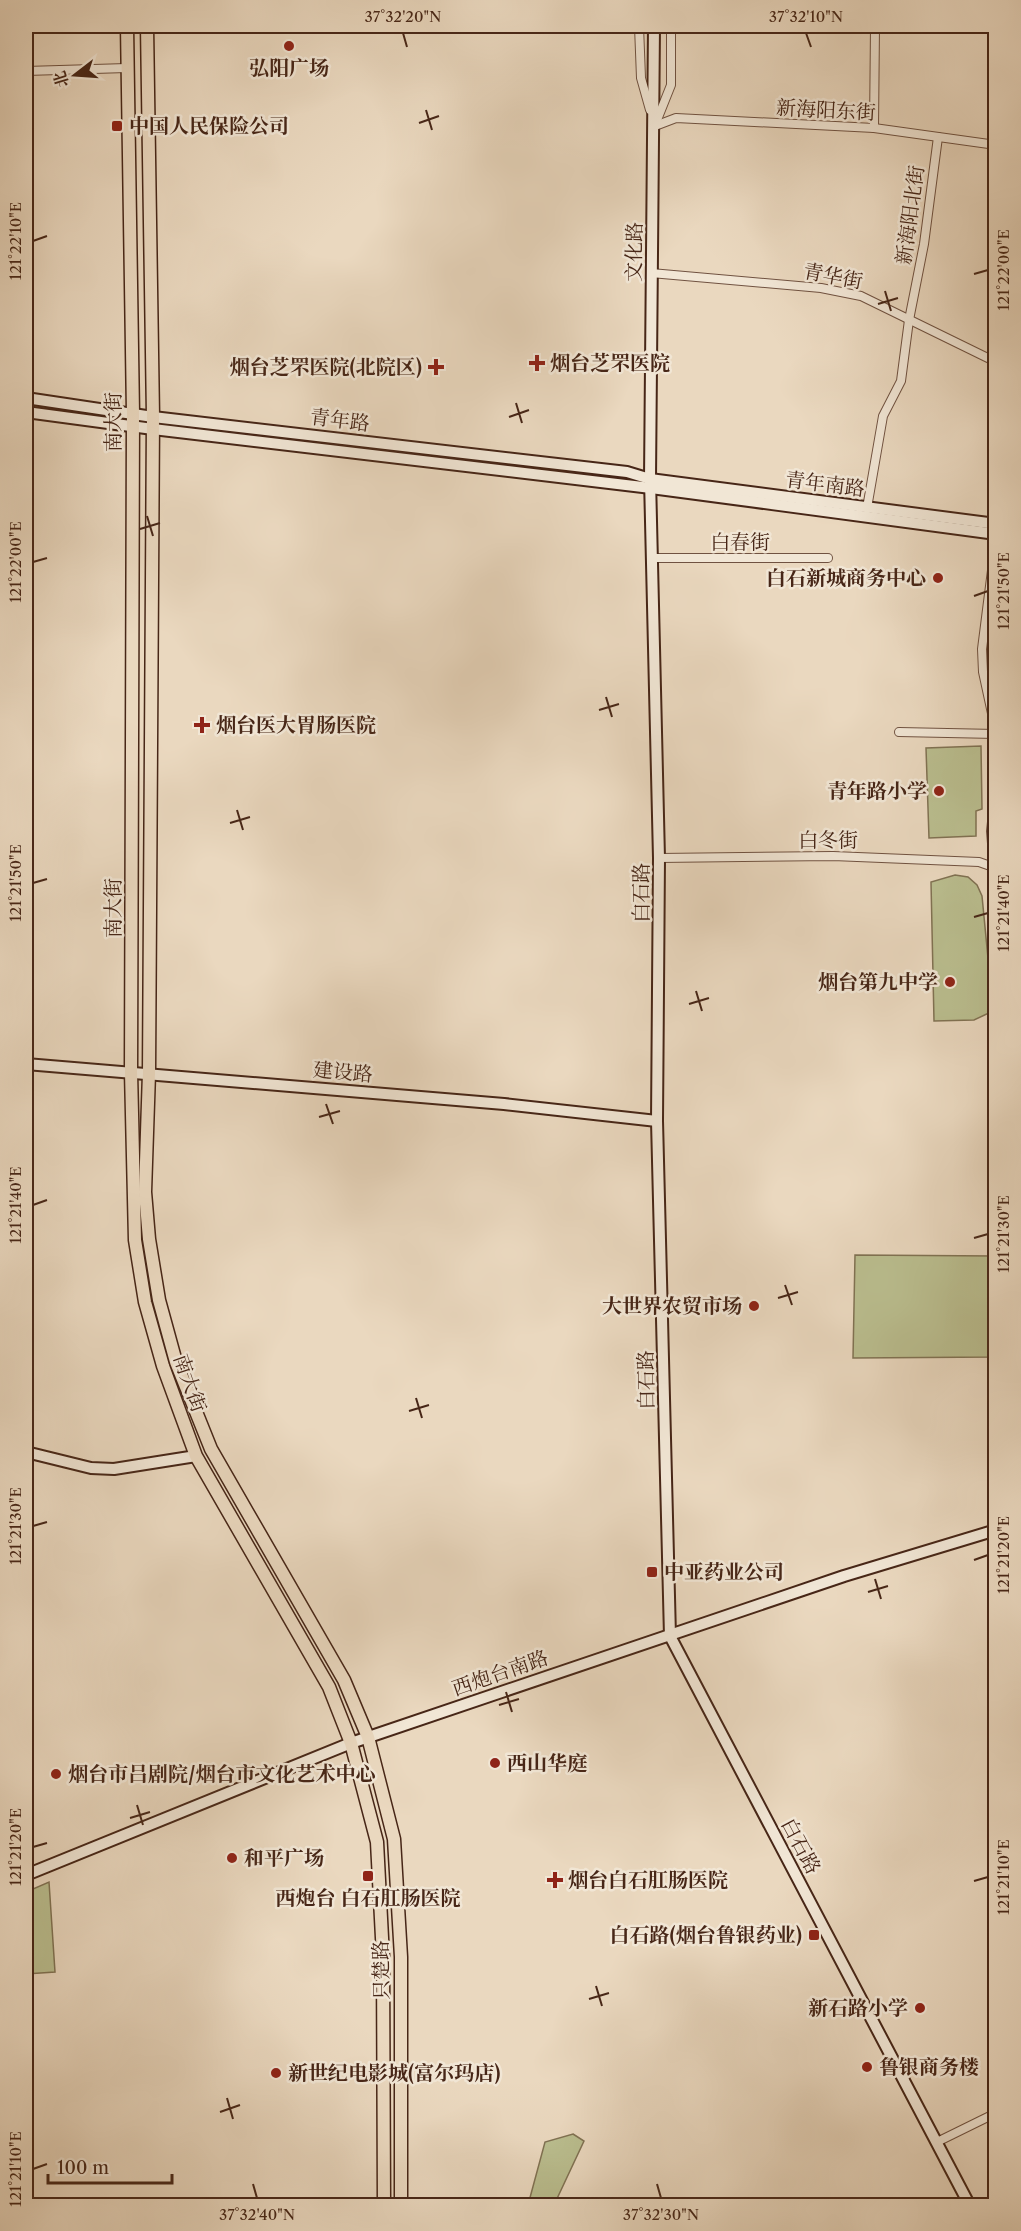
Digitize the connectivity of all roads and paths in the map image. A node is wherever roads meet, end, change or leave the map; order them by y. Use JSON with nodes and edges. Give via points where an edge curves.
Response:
{"nodes":[{"id":1,"x":127,"y":26,"type":"edge"},
{"id":2,"x":147,"y":26,"type":"edge"},
{"id":3,"x":639,"y":26,"type":"edge"},
{"id":4,"x":654,"y":26,"type":"edge"},
{"id":5,"x":671,"y":26,"type":"edge"},
{"id":6,"x":875,"y":26,"type":"edge"},
{"id":7,"x":127,"y":68,"type":"junction"},
{"id":8,"x":26,"y":71,"type":"edge"},
{"id":9,"x":655,"y":126,"type":"junction"},
{"id":10,"x":874,"y":129,"type":"junction"},
{"id":11,"x":938,"y":137,"type":"junction"},
{"id":12,"x":996,"y":145,"type":"edge"},
{"id":13,"x":651,"y":273,"type":"junction"},
{"id":14,"x":909,"y":320,"type":"junction"},
{"id":15,"x":996,"y":362,"type":"edge"},
{"id":16,"x":26,"y":399,"type":"edge"},
{"id":17,"x":26,"y":412,"type":"edge"},
{"id":18,"x":133,"y":414,"type":"junction"},
{"id":19,"x":153,"y":423,"type":"junction"},
{"id":20,"x":133,"y":427,"type":"junction"},
{"id":21,"x":650,"y":483,"type":"junction"},
{"id":22,"x":867,"y":508,"type":"junction"},
{"id":23,"x":996,"y":524,"type":"edge"},
{"id":24,"x":996,"y":534,"type":"edge"},
{"id":25,"x":996,"y":539,"type":"edge"},
{"id":26,"x":652,"y":558,"type":"junction"},
{"id":27,"x":828,"y":558,"type":"dead end"},
{"id":28,"x":899,"y":732,"type":"dead end"},
{"id":29,"x":996,"y":733,"type":"edge"},
{"id":30,"x":996,"y":785,"type":"edge"},
{"id":31,"x":659,"y":858,"type":"junction"},
{"id":32,"x":995,"y":868,"type":"edge"},
{"id":33,"x":26,"y":1064,"type":"edge"},
{"id":34,"x":131,"y":1072,"type":"junction"},
{"id":35,"x":149,"y":1073,"type":"junction"},
{"id":36,"x":657,"y":1121,"type":"junction"},
{"id":37,"x":26,"y":1452,"type":"edge"},
{"id":38,"x":196,"y":1456,"type":"junction"},
{"id":39,"x":996,"y":1530,"type":"edge"},
{"id":40,"x":670,"y":1636,"type":"junction"},
{"id":41,"x":368,"y":1737,"type":"junction"},
{"id":42,"x":351,"y":1743,"type":"junction"},
{"id":43,"x":26,"y":1875,"type":"edge"},
{"id":44,"x":996,"y":2113,"type":"edge"},
{"id":45,"x":937,"y":2142,"type":"junction"},
{"id":46,"x":384,"y":2205,"type":"edge"},
{"id":47,"x":401,"y":2205,"type":"edge"},
{"id":48,"x":970,"y":2205,"type":"edge"}],
"edges":[{"from":1,"to":7,"type":"main road","name":"南大街"},
{"from":2,"to":19,"type":"main road","name":"南大街"},
{"from":3,"to":9,"type":"street","via":[[641,78]]},
{"from":4,"to":9,"type":"street","name":"文化路"},
{"from":5,"to":9,"type":"street","via":[[671,86]]},
{"from":6,"to":10,"type":"street"},
{"from":7,"to":8,"type":"street"},
{"from":7,"to":18,"type":"main road","name":"南大街"},
{"from":9,"to":10,"type":"street","name":"新海阳东街","via":[[675,118]]},
{"from":9,"to":13,"type":"street","name":"文化路"},
{"from":10,"to":11,"type":"street","name":"新海阳东街"},
{"from":11,"to":12,"type":"street","name":"新海阳东街"},
{"from":11,"to":14,"type":"street","name":"新海阳北街"},
{"from":13,"to":14,"type":"street","name":"青华街","via":[[821,288],[861,296]]},
{"from":13,"to":21,"type":"street","name":"文化路"},
{"from":14,"to":15,"type":"street","name":"青华街"},
{"from":14,"to":22,"type":"street","name":"新海阳北街","via":[[901,381],[883,416]]},
{"from":16,"to":18,"type":"street","name":"青年路"},
{"from":17,"to":20,"type":"street","name":"青年路"},
{"from":18,"to":19,"type":"street","name":"青年路"},
{"from":18,"to":20,"type":"main road","name":"南大街"},
{"from":19,"to":20,"type":"street","name":"青年路"},
{"from":19,"to":21,"type":"street","name":"青年路"},
{"from":19,"to":35,"type":"main road","name":"南大街"},
{"from":20,"to":34,"type":"main road","name":"南大街"},
{"from":21,"to":22,"type":"street","name":"青年南路"},
{"from":21,"to":24,"type":"street","name":"青年南路"},
{"from":21,"to":26,"type":"street","name":"白石路"},
{"from":22,"to":23,"type":"street","name":"青年南路"},
{"from":25,"to":29,"type":"street","via":[[982,650]]},
{"from":26,"to":27,"type":"street","name":"白春街"},
{"from":26,"to":31,"type":"street","name":"白石路"},
{"from":28,"to":29,"type":"street"},
{"from":30,"to":32,"type":"street","via":[[991,831]]},
{"from":31,"to":32,"type":"street","name":"白冬街","via":[[833,856],[979,862]]},
{"from":31,"to":36,"type":"street","name":"白石路"},
{"from":33,"to":34,"type":"street","name":"建设路"},
{"from":34,"to":35,"type":"street","name":"建设路"},
{"from":34,"to":38,"type":"main road","name":"南大街","via":[[135,1240],[163,1366]]},
{"from":35,"to":36,"type":"street","name":"建设路"},
{"from":35,"to":41,"type":"main road","name":"南大街","via":[[145,1192],[149,1239],[159,1300],[176,1362],[211,1449],[344,1680]]},
{"from":36,"to":40,"type":"street","name":"白石路"},
{"from":37,"to":38,"type":"street","via":[[91,1468],[114,1469]]},
{"from":38,"to":42,"type":"main road","name":"南大街","via":[[329,1687]]},
{"from":39,"to":40,"type":"street","name":"西炮台南路","via":[[844,1576]]},
{"from":40,"to":41,"type":"street","name":"西炮台南路"},
{"from":40,"to":45,"type":"street","name":"白石路"},
{"from":41,"to":42,"type":"street","name":"西炮台南路"},
{"from":41,"to":47,"type":"main road","name":"只楚路","via":[[394,1839],[401,1957]]},
{"from":42,"to":43,"type":"street","name":"西炮台南路"},
{"from":42,"to":46,"type":"main road","name":"只楚路","via":[[377,1842],[383,1957]]},
{"from":44,"to":45,"type":"street"},
{"from":45,"to":48,"type":"street","name":"白石路"}]}
